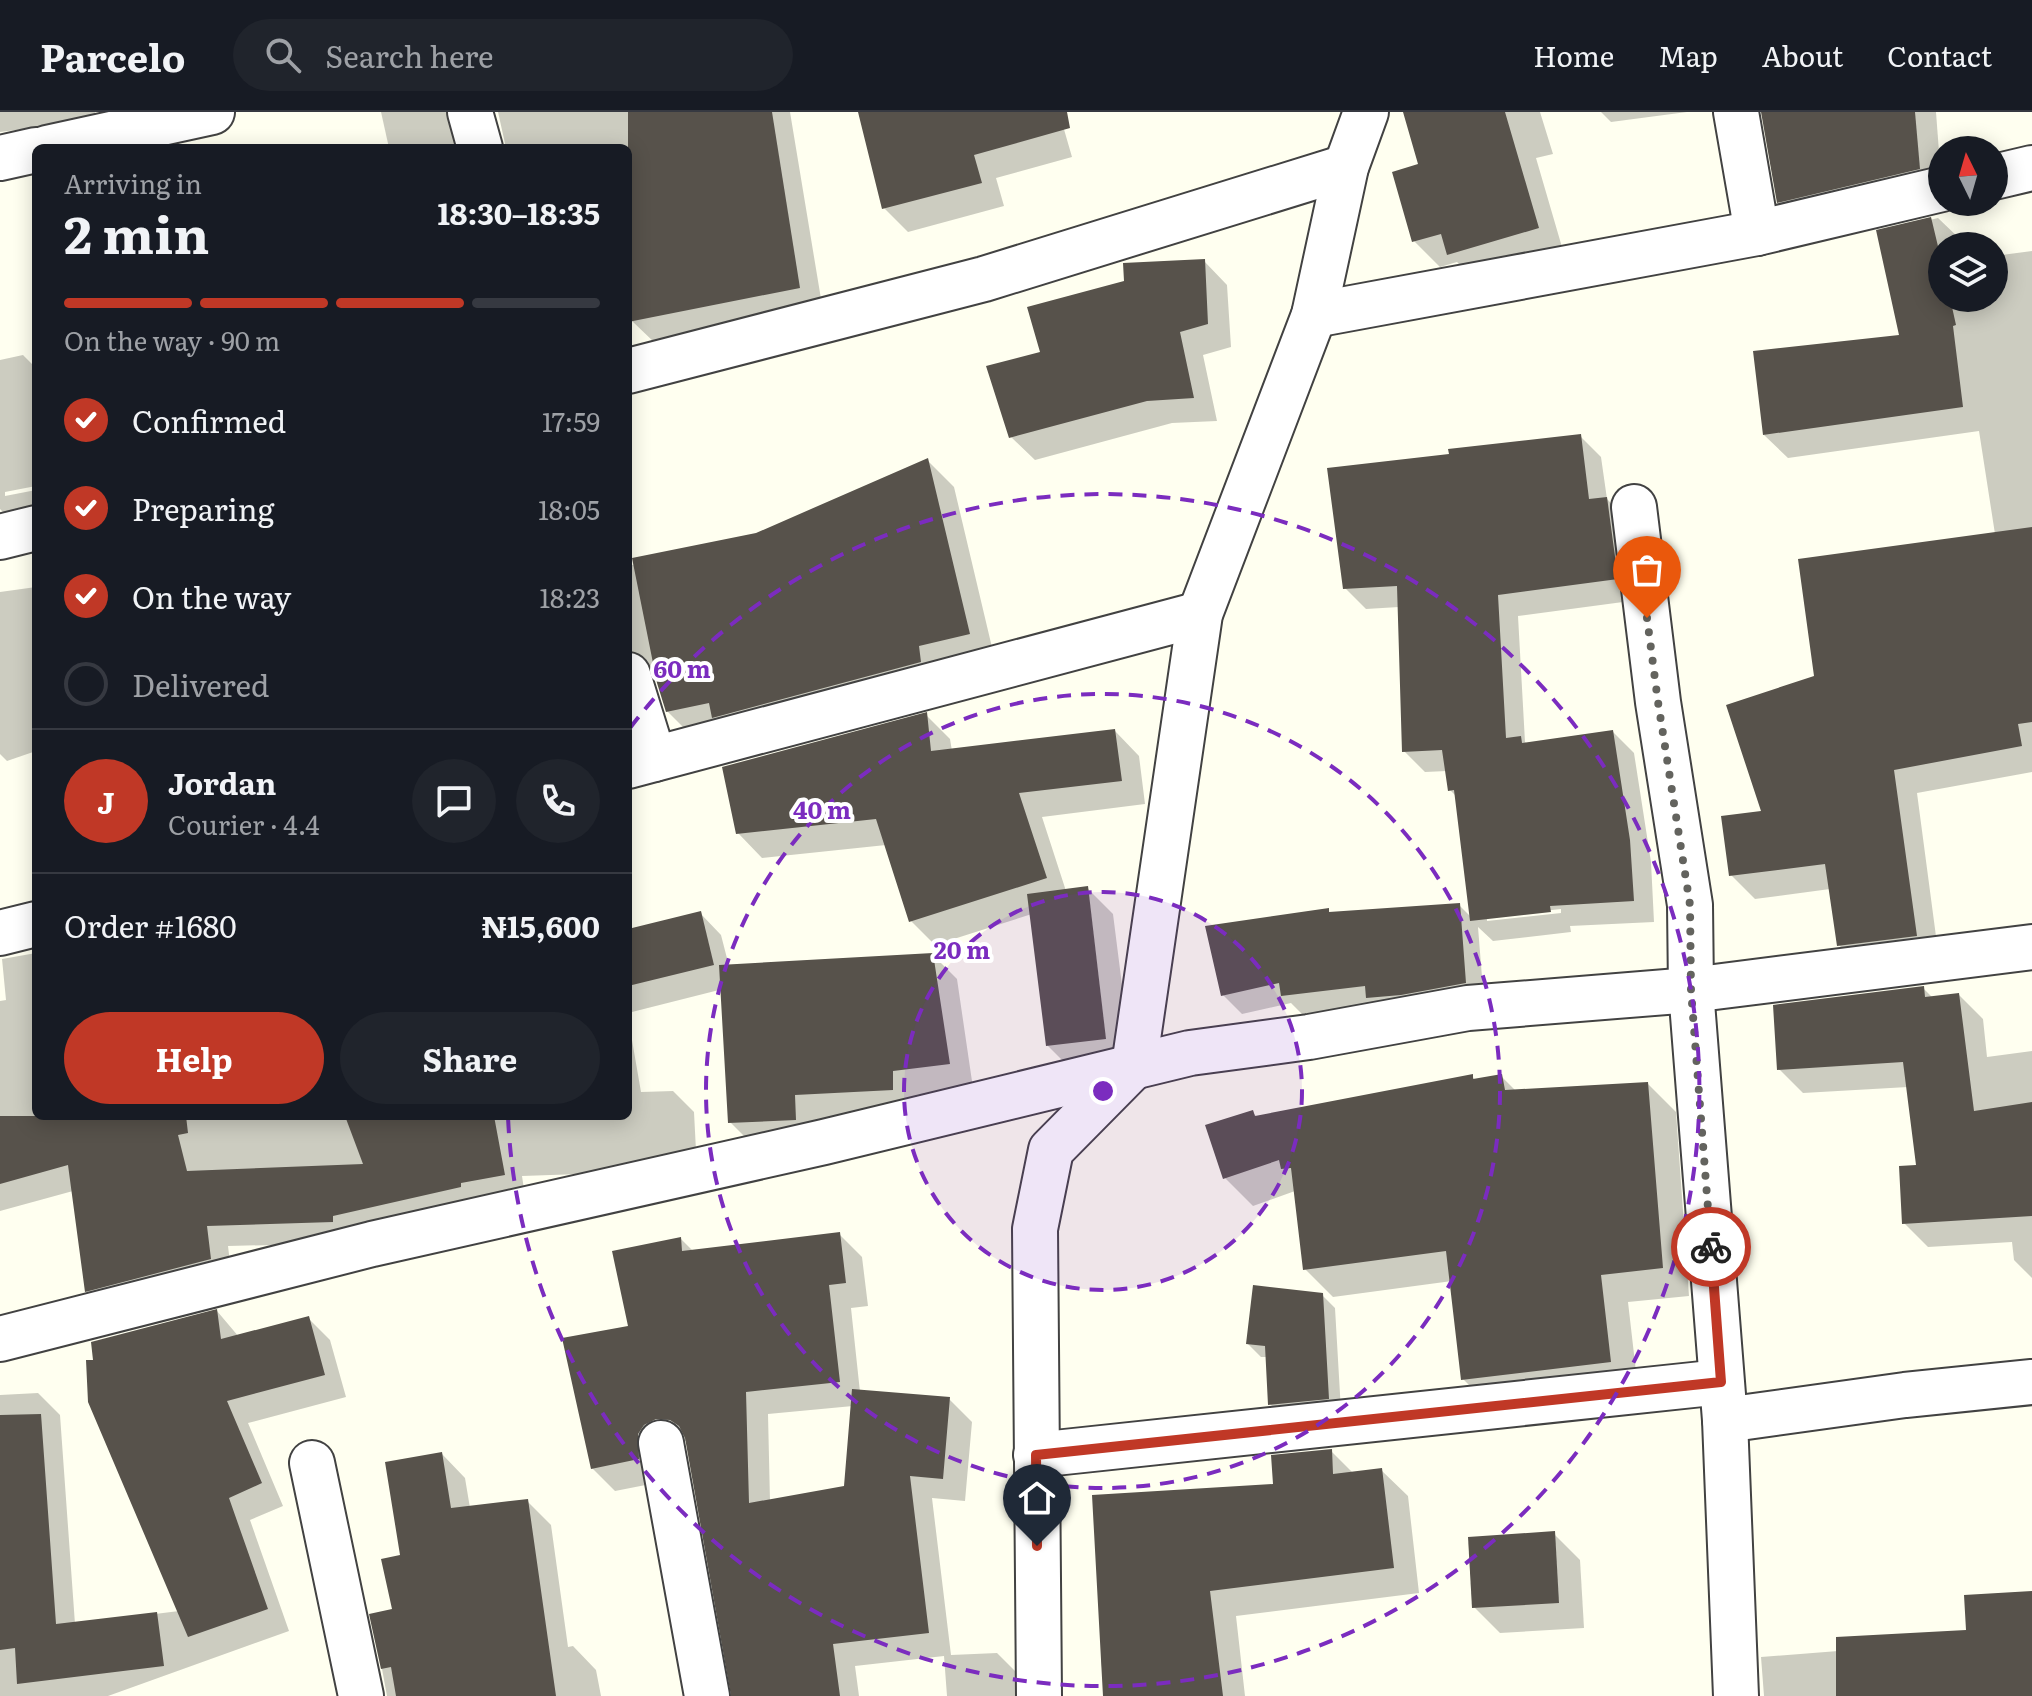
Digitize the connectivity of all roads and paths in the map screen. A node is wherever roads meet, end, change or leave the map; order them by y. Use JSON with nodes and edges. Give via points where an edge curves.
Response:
{"nodes":[{"id":1,"x":212,"y":112,"type":"edge"},
{"id":2,"x":470,"y":112,"type":"edge"},
{"id":3,"x":1366,"y":112,"type":"edge"},
{"id":4,"x":1736,"y":112,"type":"edge"},
{"id":5,"x":65,"y":144,"type":"edge"},
{"id":6,"x":479,"y":144,"type":"edge"},
{"id":7,"x":32,"y":151,"type":"edge"},
{"id":8,"x":0,"y":158,"type":"edge"},
{"id":9,"x":1346,"y":167,"type":"junction"},
{"id":10,"x":2032,"y":168,"type":"edge"},
{"id":11,"x":2008,"y":174,"type":"edge"},
{"id":12,"x":1928,"y":192,"type":"edge"},
{"id":13,"x":1757,"y":233,"type":"junction"},
{"id":14,"x":1314,"y":315,"type":"junction"},
{"id":15,"x":632,"y":370,"type":"edge"},
{"id":16,"x":1634,"y":507,"type":"dead end"},
{"id":17,"x":32,"y":529,"type":"edge"},
{"id":18,"x":0,"y":537,"type":"edge"},
{"id":19,"x":1200,"y":614,"type":"junction"},
{"id":20,"x":632,"y":702,"type":"edge"},
{"id":21,"x":641,"y":762,"type":"edge"},
{"id":22,"x":32,"y":925,"type":"edge"},
{"id":23,"x":0,"y":933,"type":"edge"},
{"id":24,"x":2032,"y":947,"type":"edge"},
{"id":25,"x":1691,"y":990,"type":"junction"},
{"id":26,"x":1134,"y":1066,"type":"junction"},
{"id":27,"x":0,"y":1339,"type":"edge"},
{"id":28,"x":2032,"y":1382,"type":"edge"},
{"id":29,"x":1723,"y":1401,"type":"junction"},
{"id":30,"x":661,"y":1443,"type":"dead end"},
{"id":31,"x":1036,"y":1455,"type":"junction"},
{"id":32,"x":312,"y":1463,"type":"dead end"},
{"id":33,"x":361,"y":1696,"type":"edge"},
{"id":34,"x":707,"y":1696,"type":"edge"},
{"id":35,"x":1039,"y":1696,"type":"edge"},
{"id":36,"x":1736,"y":1696,"type":"edge"}],
"edges":[{"from":1,"to":5,"type":"street"},
{"from":2,"to":6,"type":"street"},
{"from":3,"to":9,"type":"street"},
{"from":4,"to":13,"type":"street"},
{"from":7,"to":8,"type":"street"},
{"from":9,"to":14,"type":"street"},
{"from":9,"to":15,"type":"street","via":[[984,279]]},
{"from":10,"to":11,"type":"street"},
{"from":12,"to":13,"type":"street"},
{"from":13,"to":14,"type":"street"},
{"from":14,"to":19,"type":"street"},
{"from":16,"to":25,"type":"street","via":[[1690,905]]},
{"from":17,"to":18,"type":"street"},
{"from":19,"to":21,"type":"street"},
{"from":19,"to":26,"type":"street"},
{"from":20,"to":21,"type":"street"},
{"from":22,"to":23,"type":"street"},
{"from":24,"to":25,"type":"street"},
{"from":25,"to":26,"type":"street","via":[[1468,1008]]},
{"from":25,"to":29,"type":"street"},
{"from":26,"to":27,"type":"street","via":[[372,1244]]},
{"from":26,"to":31,"type":"street","via":[[1051,1150],[1035,1229]]},
{"from":28,"to":29,"type":"street","via":[[1905,1395]]},
{"from":29,"to":31,"type":"street"},
{"from":29,"to":36,"type":"street"},
{"from":30,"to":34,"type":"street"},
{"from":31,"to":35,"type":"street"},
{"from":32,"to":33,"type":"street"}]}
